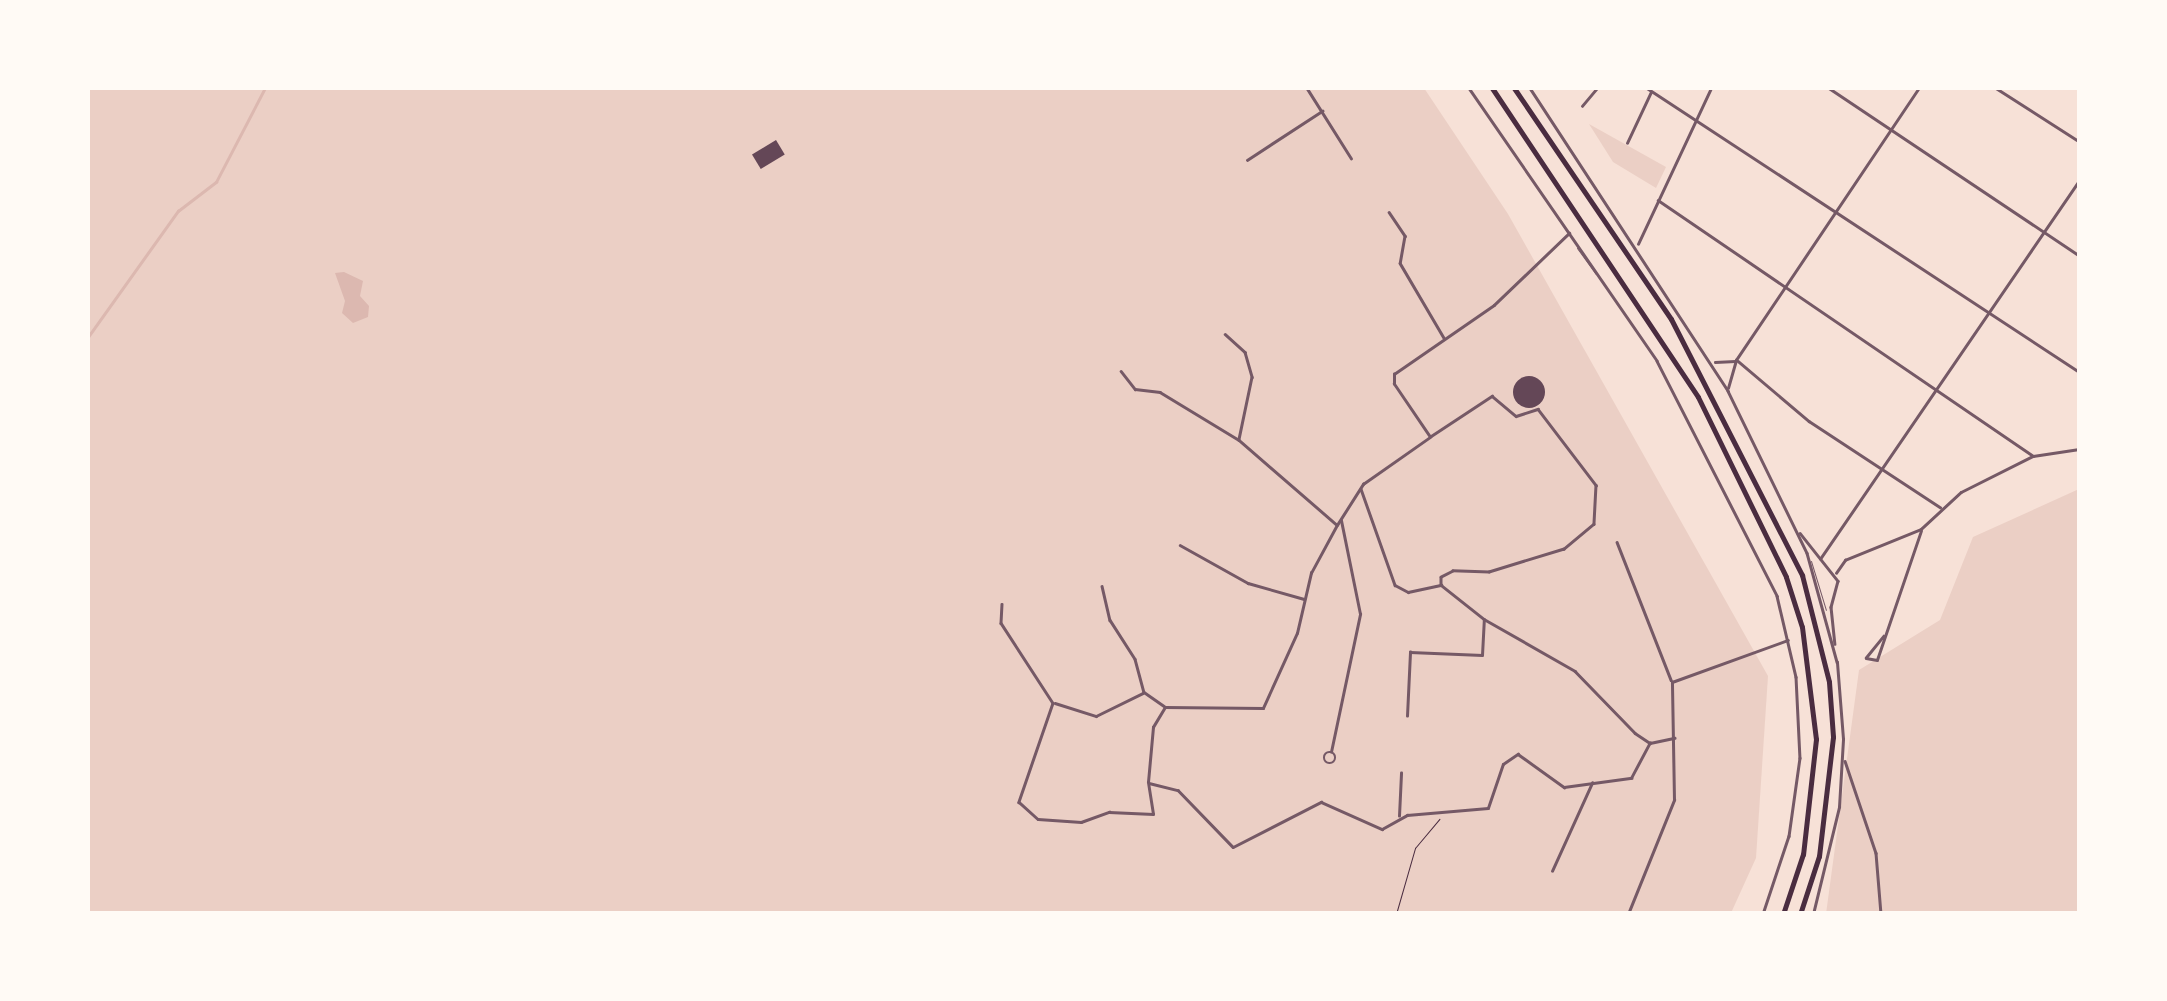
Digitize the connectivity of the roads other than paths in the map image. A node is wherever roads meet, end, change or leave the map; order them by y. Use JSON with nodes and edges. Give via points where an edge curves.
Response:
{"nodes":[{"id":1,"x":1307,"y":88,"type":"edge"},
{"id":2,"x":1469,"y":88,"type":"edge"},
{"id":3,"x":1492,"y":88,"type":"edge"},
{"id":4,"x":1514,"y":88,"type":"edge"},
{"id":5,"x":1530,"y":88,"type":"edge"},
{"id":6,"x":1597,"y":88,"type":"edge"},
{"id":7,"x":1646,"y":88,"type":"edge"},
{"id":8,"x":1712,"y":88,"type":"edge"},
{"id":9,"x":1829,"y":88,"type":"edge"},
{"id":10,"x":1920,"y":88,"type":"edge"},
{"id":11,"x":1996,"y":88,"type":"edge"},
{"id":12,"x":1652,"y":91,"type":"junction"},
{"id":13,"x":1582,"y":106,"type":"dead end"},
{"id":14,"x":1322,"y":111,"type":"junction"},
{"id":15,"x":1697,"y":116,"type":"junction"},
{"id":16,"x":1891,"y":130,"type":"junction"},
{"id":17,"x":2080,"y":142,"type":"edge"},
{"id":18,"x":1627,"y":143,"type":"dead end"},
{"id":19,"x":1351,"y":158,"type":"dead end"},
{"id":20,"x":1247,"y":160,"type":"dead end"},
{"id":21,"x":2080,"y":179,"type":"edge"},
{"id":22,"x":1658,"y":200,"type":"junction"},
{"id":23,"x":1838,"y":210,"type":"junction"},
{"id":24,"x":1389,"y":212,"type":"dead end"},
{"id":25,"x":2044,"y":232,"type":"junction"},
{"id":26,"x":1570,"y":234,"type":"junction"},
{"id":27,"x":1637,"y":246,"type":"junction"},
{"id":28,"x":2080,"y":256,"type":"edge"},
{"id":29,"x":1787,"y":286,"type":"junction"},
{"id":30,"x":1991,"y":312,"type":"junction"},
{"id":31,"x":1225,"y":334,"type":"dead end"},
{"id":32,"x":1444,"y":338,"type":"junction"},
{"id":33,"x":1711,"y":360,"type":"junction"},
{"id":34,"x":1736,"y":360,"type":"junction"},
{"id":35,"x":1121,"y":371,"type":"dead end"},
{"id":36,"x":2078,"y":371,"type":"edge"},
{"id":37,"x":1728,"y":391,"type":"junction"},
{"id":38,"x":1938,"y":391,"type":"junction"},
{"id":39,"x":1430,"y":437,"type":"junction"},
{"id":40,"x":1239,"y":440,"type":"junction"},
{"id":41,"x":2080,"y":449,"type":"edge"},
{"id":42,"x":2033,"y":456,"type":"junction"},
{"id":43,"x":1884,"y":469,"type":"junction"},
{"id":44,"x":1360,"y":488,"type":"junction"},
{"id":45,"x":1940,"y":508,"type":"junction"},
{"id":46,"x":1341,"y":520,"type":"junction"},
{"id":47,"x":1793,"y":523,"type":"junction"},
{"id":48,"x":1338,"y":525,"type":"junction"},
{"id":49,"x":1921,"y":530,"type":"junction"},
{"id":50,"x":1617,"y":542,"type":"dead end"},
{"id":51,"x":1180,"y":545,"type":"dead end"},
{"id":52,"x":1820,"y":558,"type":"junction"},
{"id":53,"x":1835,"y":574,"type":"junction"},
{"id":54,"x":1441,"y":585,"type":"junction"},
{"id":55,"x":1102,"y":586,"type":"dead end"},
{"id":56,"x":1306,"y":599,"type":"junction"},
{"id":57,"x":1002,"y":604,"type":"dead end"},
{"id":58,"x":1484,"y":619,"type":"junction"},
{"id":59,"x":1884,"y":636,"type":"junction"},
{"id":60,"x":1790,"y":640,"type":"junction"},
{"id":61,"x":1837,"y":662,"type":"junction"},
{"id":62,"x":1672,"y":682,"type":"junction"},
{"id":63,"x":1144,"y":692,"type":"junction"},
{"id":64,"x":1053,"y":703,"type":"junction"},
{"id":65,"x":1165,"y":708,"type":"junction"},
{"id":66,"x":1407,"y":716,"type":"dead end"},
{"id":67,"x":1674,"y":738,"type":"junction"},
{"id":68,"x":1650,"y":743,"type":"junction"},
{"id":69,"x":1331,"y":752,"type":"dead end"},
{"id":70,"x":1844,"y":758,"type":"junction"},
{"id":71,"x":1401,"y":773,"type":"dead end"},
{"id":72,"x":1592,"y":781,"type":"junction"},
{"id":73,"x":1148,"y":782,"type":"junction"},
{"id":74,"x":1400,"y":818,"type":"junction"},
{"id":75,"x":1552,"y":871,"type":"dead end"},
{"id":76,"x":1628,"y":914,"type":"edge"},
{"id":77,"x":1763,"y":914,"type":"edge"},
{"id":78,"x":1783,"y":914,"type":"edge"},
{"id":79,"x":1800,"y":914,"type":"edge"},
{"id":80,"x":1813,"y":914,"type":"edge"},
{"id":81,"x":1882,"y":914,"type":"edge"}],
"edges":[{"from":1,"to":14,"type":"street"},
{"from":2,"to":26,"type":"street"},
{"from":3,"to":78,"type":"highway","via":[[1698,397],[1786,577],[1802,628],[1816,740],[1803,854]]},
{"from":4,"to":79,"type":"highway","via":[[1671,319],[1802,575],[1829,682],[1833,737],[1819,856]]},
{"from":5,"to":27,"type":"street"},
{"from":6,"to":13,"type":"street"},
{"from":7,"to":12,"type":"street"},
{"from":8,"to":15,"type":"street"},
{"from":9,"to":16,"type":"street"},
{"from":10,"to":16,"type":"street"},
{"from":11,"to":17,"type":"street"},
{"from":12,"to":15,"type":"street"},
{"from":12,"to":18,"type":"street"},
{"from":14,"to":19,"type":"street"},
{"from":14,"to":20,"type":"street"},
{"from":15,"to":22,"type":"street"},
{"from":15,"to":23,"type":"street"},
{"from":16,"to":23,"type":"street"},
{"from":16,"to":25,"type":"street"},
{"from":21,"to":25,"type":"street"},
{"from":22,"to":27,"type":"street"},
{"from":22,"to":29,"type":"street"},
{"from":23,"to":29,"type":"street"},
{"from":23,"to":30,"type":"street"},
{"from":24,"to":32,"type":"street","via":[[1405,236],[1400,263]]},
{"from":25,"to":28,"type":"street"},
{"from":25,"to":30,"type":"street"},
{"from":26,"to":32,"type":"street","via":[[1494,305]]},
{"from":26,"to":60,"type":"street","via":[[1711,456]]},
{"from":27,"to":33,"type":"street"},
{"from":29,"to":34,"type":"street"},
{"from":29,"to":38,"type":"street"},
{"from":30,"to":36,"type":"street"},
{"from":30,"to":38,"type":"street"},
{"from":31,"to":40,"type":"street","via":[[1245,352],[1252,377]]},
{"from":32,"to":39,"type":"street","via":[[1392,379]]},
{"from":33,"to":34,"type":"street"},
{"from":33,"to":37,"type":"street"},
{"from":34,"to":37,"type":"street"},
{"from":34,"to":43,"type":"street","via":[[1809,421]]},
{"from":35,"to":40,"type":"street","via":[[1135,389],[1160,392]]},
{"from":37,"to":47,"type":"street"},
{"from":38,"to":42,"type":"street"},
{"from":38,"to":43,"type":"street"},
{"from":39,"to":44,"type":"street"},
{"from":39,"to":54,"type":"street","via":[[1492,396],[1516,416],[1538,409],[1596,485],[1594,524],[1564,550],[1489,572],[1453,571],[1441,577]]},
{"from":40,"to":48,"type":"street"},
{"from":41,"to":42,"type":"street"},
{"from":42,"to":45,"type":"street"},
{"from":43,"to":45,"type":"street"},
{"from":43,"to":52,"type":"street"},
{"from":44,"to":46,"type":"street"},
{"from":44,"to":54,"type":"street","via":[[1380,526],[1396,585],[1408,592]]},
{"from":45,"to":49,"type":"street"},
{"from":46,"to":48,"type":"street"},
{"from":46,"to":69,"type":"street","via":[[1360,614]]},
{"from":47,"to":52,"type":"street"},
{"from":47,"to":61,"type":"street","via":[[1826,610]]},
{"from":48,"to":56,"type":"street"},
{"from":49,"to":53,"type":"street","via":[[1845,560]]},
{"from":49,"to":59,"type":"street"},
{"from":50,"to":62,"type":"street"},
{"from":51,"to":56,"type":"street","via":[[1248,583]]},
{"from":52,"to":53,"type":"street"},
{"from":53,"to":61,"type":"street"},
{"from":54,"to":58,"type":"street"},
{"from":55,"to":63,"type":"street","via":[[1110,620],[1135,659]]},
{"from":56,"to":65,"type":"street","via":[[1264,708]]},
{"from":57,"to":64,"type":"street","via":[[1000,624]]},
{"from":58,"to":66,"type":"street","via":[[1482,655],[1410,652]]},
{"from":58,"to":68,"type":"street","via":[[1575,671]]},
{"from":59,"to":59,"type":"street","via":[[1869,649],[1866,658],[1877,660]]},
{"from":60,"to":62,"type":"street"},
{"from":60,"to":77,"type":"street","via":[[1799,708],[1797,798]]},
{"from":61,"to":70,"type":"street"},
{"from":62,"to":67,"type":"street"},
{"from":63,"to":64,"type":"street","via":[[1096,716]]},
{"from":63,"to":65,"type":"street"},
{"from":64,"to":73,"type":"street","via":[[1019,802],[1038,819],[1153,814]]},
{"from":65,"to":73,"type":"street","via":[[1154,727]]},
{"from":67,"to":68,"type":"street"},
{"from":67,"to":76,"type":"street","via":[[1674,800]]},
{"from":68,"to":72,"type":"street","via":[[1630,778]]},
{"from":70,"to":80,"type":"street","via":[[1830,859]]},
{"from":70,"to":81,"type":"street","via":[[1876,854]]},
{"from":71,"to":74,"type":"street"},
{"from":72,"to":74,"type":"street","via":[[1564,787],[1518,754],[1504,764],[1488,808]]},
{"from":72,"to":75,"type":"street"},
{"from":73,"to":74,"type":"street","via":[[1178,790],[1232,848],[1321,802],[1382,829]]}]}
